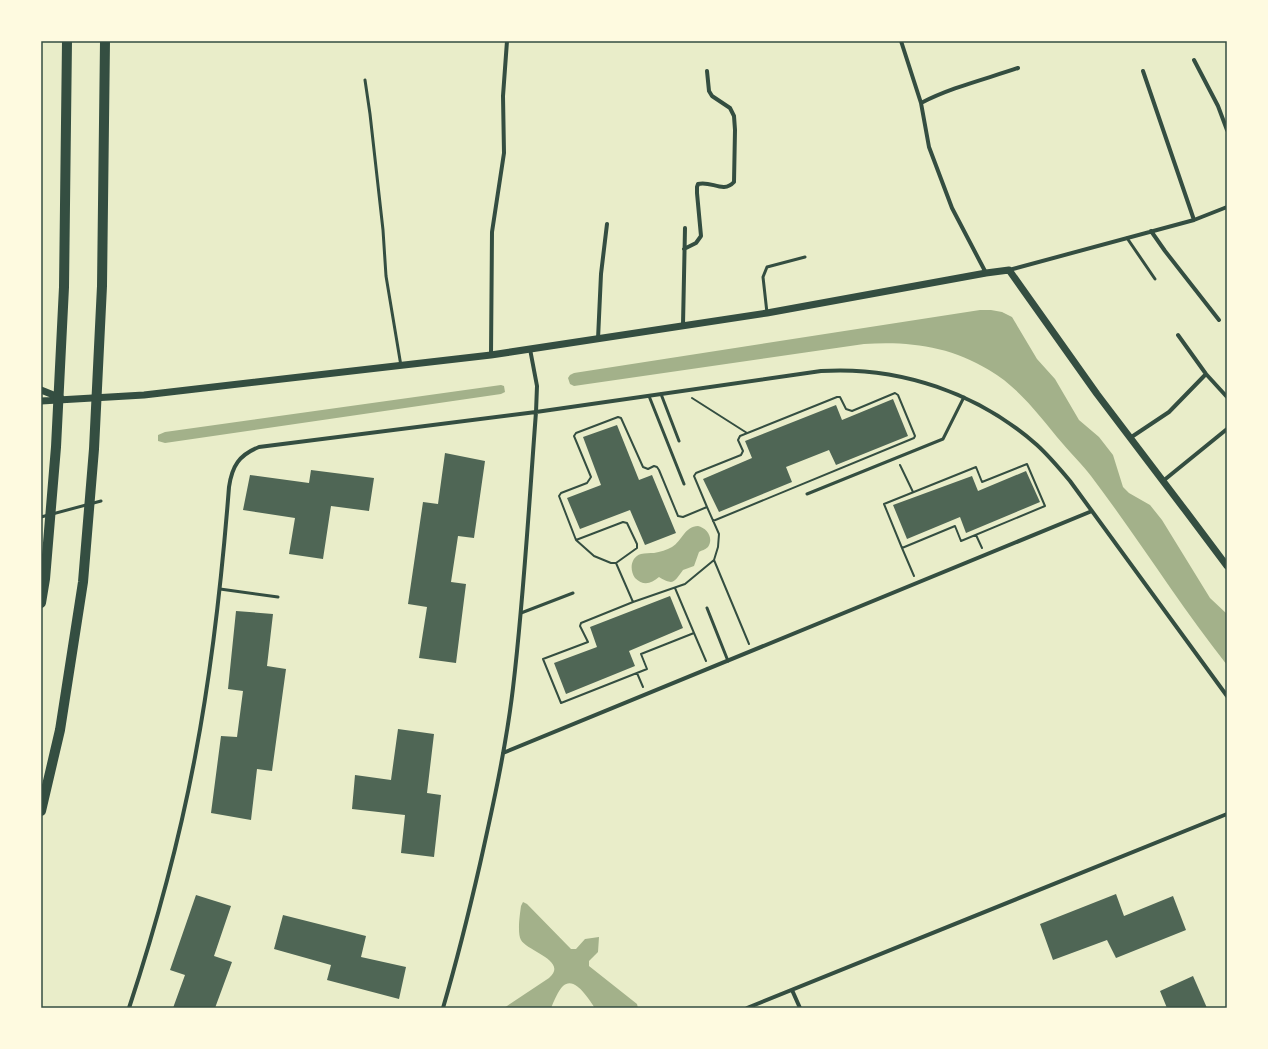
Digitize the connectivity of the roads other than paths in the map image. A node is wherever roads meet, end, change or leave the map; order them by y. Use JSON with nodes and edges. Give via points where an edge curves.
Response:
{"nodes":[{"id":1,"x":67,"y":41,"type":"edge"},
{"id":2,"x":105,"y":41,"type":"edge"},
{"id":3,"x":507,"y":41,"type":"edge"},
{"id":4,"x":901,"y":41,"type":"edge"},
{"id":5,"x":1194,"y":60,"type":"dead end"},
{"id":6,"x":1018,"y":68,"type":"dead end"},
{"id":7,"x":707,"y":71,"type":"dead end"},
{"id":8,"x":1143,"y":71,"type":"dead end"},
{"id":9,"x":365,"y":80,"type":"dead end"},
{"id":10,"x":921,"y":103,"type":"junction"},
{"id":11,"x":1227,"y":130,"type":"edge"},
{"id":12,"x":1227,"y":207,"type":"edge"},
{"id":13,"x":1194,"y":220,"type":"junction"},
{"id":14,"x":607,"y":224,"type":"dead end"},
{"id":15,"x":684,"y":228,"type":"dead end"},
{"id":16,"x":1151,"y":231,"type":"junction"},
{"id":17,"x":1127,"y":238,"type":"junction"},
{"id":18,"x":684,"y":249,"type":"junction"},
{"id":19,"x":805,"y":257,"type":"dead end"},
{"id":20,"x":1009,"y":270,"type":"junction"},
{"id":21,"x":986,"y":273,"type":"junction"},
{"id":22,"x":1156,"y":279,"type":"dead end"},
{"id":23,"x":767,"y":313,"type":"junction"},
{"id":24,"x":1219,"y":320,"type":"dead end"},
{"id":25,"x":684,"y":325,"type":"junction"},
{"id":26,"x":1178,"y":335,"type":"dead end"},
{"id":27,"x":598,"y":339,"type":"junction"},
{"id":28,"x":530,"y":349,"type":"junction"},
{"id":29,"x":491,"y":355,"type":"junction"},
{"id":30,"x":401,"y":366,"type":"junction"},
{"id":31,"x":1206,"y":374,"type":"junction"},
{"id":32,"x":41,"y":390,"type":"edge"},
{"id":33,"x":661,"y":394,"type":"junction"},
{"id":34,"x":649,"y":396,"type":"junction"},
{"id":35,"x":964,"y":397,"type":"junction"},
{"id":36,"x":1227,"y":397,"type":"edge"},
{"id":37,"x":66,"y":400,"type":"junction"},
{"id":38,"x":41,"y":401,"type":"edge"},
{"id":39,"x":536,"y":412,"type":"junction"},
{"id":40,"x":1227,"y":429,"type":"edge"},
{"id":41,"x":1130,"y":438,"type":"junction"},
{"id":42,"x":679,"y":441,"type":"dead end"},
{"id":43,"x":1163,"y":481,"type":"junction"},
{"id":44,"x":684,"y":484,"type":"dead end"},
{"id":45,"x":807,"y":494,"type":"dead end"},
{"id":46,"x":101,"y":501,"type":"dead end"},
{"id":47,"x":1092,"y":511,"type":"junction"},
{"id":48,"x":41,"y":517,"type":"edge"},
{"id":49,"x":1227,"y":566,"type":"edge"},
{"id":50,"x":220,"y":589,"type":"junction"},
{"id":51,"x":573,"y":593,"type":"dead end"},
{"id":52,"x":278,"y":597,"type":"dead end"},
{"id":53,"x":41,"y":603,"type":"edge"},
{"id":54,"x":706,"y":608,"type":"dead end"},
{"id":55,"x":521,"y":613,"type":"junction"},
{"id":56,"x":728,"y":661,"type":"junction"},
{"id":57,"x":1227,"y":696,"type":"edge"},
{"id":58,"x":503,"y":753,"type":"junction"},
{"id":59,"x":41,"y":811,"type":"edge"},
{"id":60,"x":1227,"y":814,"type":"edge"},
{"id":61,"x":792,"y":990,"type":"junction"},
{"id":62,"x":129,"y":1008,"type":"edge"},
{"id":63,"x":443,"y":1008,"type":"edge"},
{"id":64,"x":747,"y":1008,"type":"edge"},
{"id":65,"x":800,"y":1008,"type":"edge"}],
"edges":[{"from":1,"to":53,"type":"highway","via":[[64,287],[56,447]]},
{"from":2,"to":59,"type":"highway","via":[[102,286],[94,456],[83,582],[60,730]]},
{"from":3,"to":29,"type":"street","via":[[504,153],[492,232]]},
{"from":4,"to":10,"type":"street"},
{"from":5,"to":11,"type":"street","via":[[1218,106]]},
{"from":6,"to":10,"type":"street","via":[[959,86]]},
{"from":7,"to":18,"type":"street","via":[[712,96],[730,108],[734,116],[734,182],[726,187],[698,184],[696,193],[701,236],[696,243]]},
{"from":8,"to":13,"type":"street"},
{"from":9,"to":30,"type":"lane","via":[[386,276]]},
{"from":10,"to":21,"type":"street","via":[[929,147],[952,208]]},
{"from":12,"to":13,"type":"street"},
{"from":13,"to":16,"type":"street"},
{"from":14,"to":27,"type":"street","via":[[601,274]]},
{"from":15,"to":18,"type":"street"},
{"from":16,"to":17,"type":"street"},
{"from":16,"to":24,"type":"street"},
{"from":17,"to":20,"type":"street"},
{"from":17,"to":22,"type":"lane"},
{"from":18,"to":25,"type":"street"},
{"from":19,"to":23,"type":"lane","via":[[767,267],[763,277]]},
{"from":20,"to":21,"type":"street"},
{"from":20,"to":41,"type":"street"},
{"from":21,"to":23,"type":"street"},
{"from":23,"to":25,"type":"street"},
{"from":25,"to":27,"type":"street"},
{"from":26,"to":31,"type":"street"},
{"from":27,"to":28,"type":"street"},
{"from":28,"to":29,"type":"street"},
{"from":28,"to":39,"type":"street","via":[[537,386]]},
{"from":29,"to":30,"type":"street"},
{"from":30,"to":37,"type":"street","via":[[144,395]]},
{"from":31,"to":36,"type":"street"},
{"from":31,"to":41,"type":"street","via":[[1169,412]]},
{"from":32,"to":37,"type":"street"},
{"from":33,"to":34,"type":"street"},
{"from":33,"to":35,"type":"street","via":[[821,371],[856,370],[907,378]]},
{"from":33,"to":42,"type":"lane"},
{"from":34,"to":39,"type":"street"},
{"from":34,"to":44,"type":"lane"},
{"from":35,"to":45,"type":"lane","via":[[943,439]]},
{"from":35,"to":47,"type":"street","via":[[1001,418],[1037,446],[1070,481]]},
{"from":37,"to":38,"type":"street"},
{"from":39,"to":50,"type":"street","via":[[266,445],[248,452],[237,463],[230,481]]},
{"from":39,"to":55,"type":"street"},
{"from":40,"to":43,"type":"street"},
{"from":41,"to":43,"type":"street"},
{"from":43,"to":49,"type":"street"},
{"from":46,"to":48,"type":"lane"},
{"from":47,"to":56,"type":"street"},
{"from":47,"to":57,"type":"street"},
{"from":50,"to":52,"type":"lane"},
{"from":50,"to":62,"type":"street","via":[[190,784],[156,920]]},
{"from":51,"to":55,"type":"lane"},
{"from":54,"to":56,"type":"lane"},
{"from":55,"to":58,"type":"street"},
{"from":56,"to":58,"type":"street"},
{"from":58,"to":63,"type":"street","via":[[469,912]]},
{"from":60,"to":61,"type":"street"},
{"from":61,"to":64,"type":"street"},
{"from":61,"to":65,"type":"street"}]}
